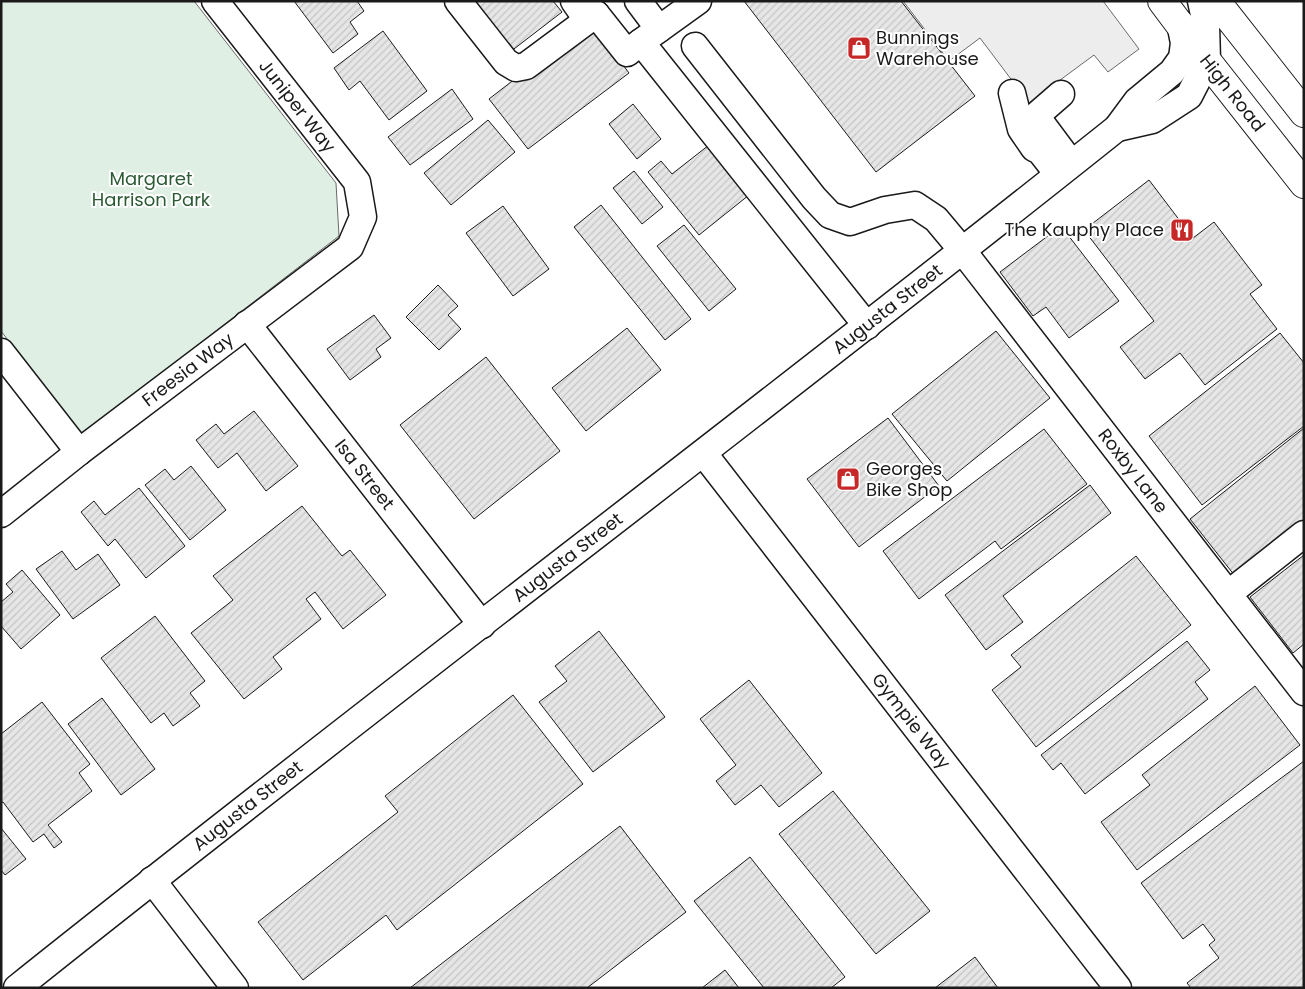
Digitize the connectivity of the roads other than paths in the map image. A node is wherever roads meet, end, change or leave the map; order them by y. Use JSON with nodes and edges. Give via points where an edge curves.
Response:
{"nodes":[{"id":1,"x":215,"y":1,"type":"edge"},
{"id":2,"x":458,"y":1,"type":"edge"},
{"id":3,"x":574,"y":1,"type":"edge"},
{"id":4,"x":638,"y":1,"type":"edge"},
{"id":5,"x":698,"y":1,"type":"edge"},
{"id":6,"x":1162,"y":1,"type":"edge"},
{"id":7,"x":1201,"y":1,"type":"edge"},
{"id":8,"x":1216,"y":1,"type":"edge"},
{"id":9,"x":596,"y":14,"type":"junction"},
{"id":10,"x":1180,"y":23,"type":"junction"},
{"id":11,"x":650,"y":36,"type":"junction"},
{"id":12,"x":695,"y":46,"type":"dead end"},
{"id":13,"x":1206,"y":61,"type":"junction"},
{"id":14,"x":1012,"y":92,"type":"dead end"},
{"id":15,"x":1061,"y":94,"type":"dead end"},
{"id":16,"x":1189,"y":96,"type":"junction"},
{"id":17,"x":1240,"y":103,"type":"junction"},
{"id":18,"x":1304,"y":113,"type":"edge"},
{"id":19,"x":1117,"y":128,"type":"junction"},
{"id":20,"x":1065,"y":169,"type":"junction"},
{"id":21,"x":1304,"y":184,"type":"edge"},
{"id":22,"x":364,"y":217,"type":"joint"},
{"id":23,"x":962,"y":250,"type":"junction"},
{"id":24,"x":247,"y":324,"type":"junction"},
{"id":25,"x":867,"y":326,"type":"junction"},
{"id":26,"x":1,"y":352,"type":"edge"},
{"id":27,"x":79,"y":452,"type":"junction"},
{"id":28,"x":704,"y":454,"type":"junction"},
{"id":29,"x":1,"y":514,"type":"edge"},
{"id":30,"x":1304,"y":534,"type":"edge"},
{"id":31,"x":1228,"y":594,"type":"junction"},
{"id":32,"x":482,"y":625,"type":"junction"},
{"id":33,"x":1304,"y":692,"type":"edge"},
{"id":34,"x":152,"y":880,"type":"junction"},
{"id":35,"x":17,"y":988,"type":"edge"},
{"id":36,"x":235,"y":988,"type":"edge"},
{"id":37,"x":1118,"y":988,"type":"edge"}],
"edges":[{"from":1,"to":22,"type":"street","name":"Juniper Way","via":[[356,182]]},
{"from":2,"to":9,"type":"street","via":[[506,62],[516,68],[526,66]]},
{"from":3,"to":9,"type":"street","via":[[581,11]]},
{"from":4,"to":11,"type":"street"},
{"from":5,"to":11,"type":"street"},
{"from":6,"to":10,"type":"main road","name":"High Road"},
{"from":7,"to":13,"type":"street","via":[[1206,24]]},
{"from":8,"to":18,"type":"main road"},
{"from":9,"to":11,"type":"street","via":[[627,53]]},
{"from":10,"to":13,"type":"main road","name":"High Road"},
{"from":10,"to":19,"type":"street","name":"Augusta Street","via":[[1184,43],[1182,58],[1172,72],[1137,101]]},
{"from":11,"to":25,"type":"street"},
{"from":12,"to":23,"type":"street","name":"Roxby Lane","via":[[830,215],[850,222],[886,210],[915,205],[936,220]]},
{"from":13,"to":16,"type":"street"},
{"from":13,"to":17,"type":"main road","name":"High Road"},
{"from":14,"to":20,"type":"street","via":[[1021,129],[1034,148]]},
{"from":15,"to":20,"type":"street","via":[[1038,114]]},
{"from":16,"to":17,"type":"street","via":[[1213,93]]},
{"from":16,"to":19,"type":"street","name":"Augusta Street","via":[[1152,120]]},
{"from":17,"to":21,"type":"main road","name":"High Road"},
{"from":19,"to":20,"type":"street","name":"Augusta Street"},
{"from":20,"to":23,"type":"street","name":"Augusta Street"},
{"from":22,"to":24,"type":"street","name":"Freesia Way","via":[[350,247]]},
{"from":23,"to":25,"type":"street","name":"Augusta Street"},
{"from":23,"to":31,"type":"street","name":"Roxby Lane"},
{"from":24,"to":27,"type":"street","name":"Freesia Way"},
{"from":24,"to":32,"type":"street","name":"Isa Street"},
{"from":25,"to":28,"type":"street","name":"Augusta Street"},
{"from":26,"to":27,"type":"street"},
{"from":27,"to":29,"type":"street","name":"Freesia Way"},
{"from":28,"to":32,"type":"street","name":"Augusta Street"},
{"from":28,"to":37,"type":"street","name":"Gympie Way"},
{"from":30,"to":31,"type":"street"},
{"from":31,"to":33,"type":"street","name":"Roxby Lane"},
{"from":32,"to":34,"type":"street","name":"Augusta Street"},
{"from":34,"to":35,"type":"street","name":"Augusta Street"},
{"from":34,"to":36,"type":"street"}]}
